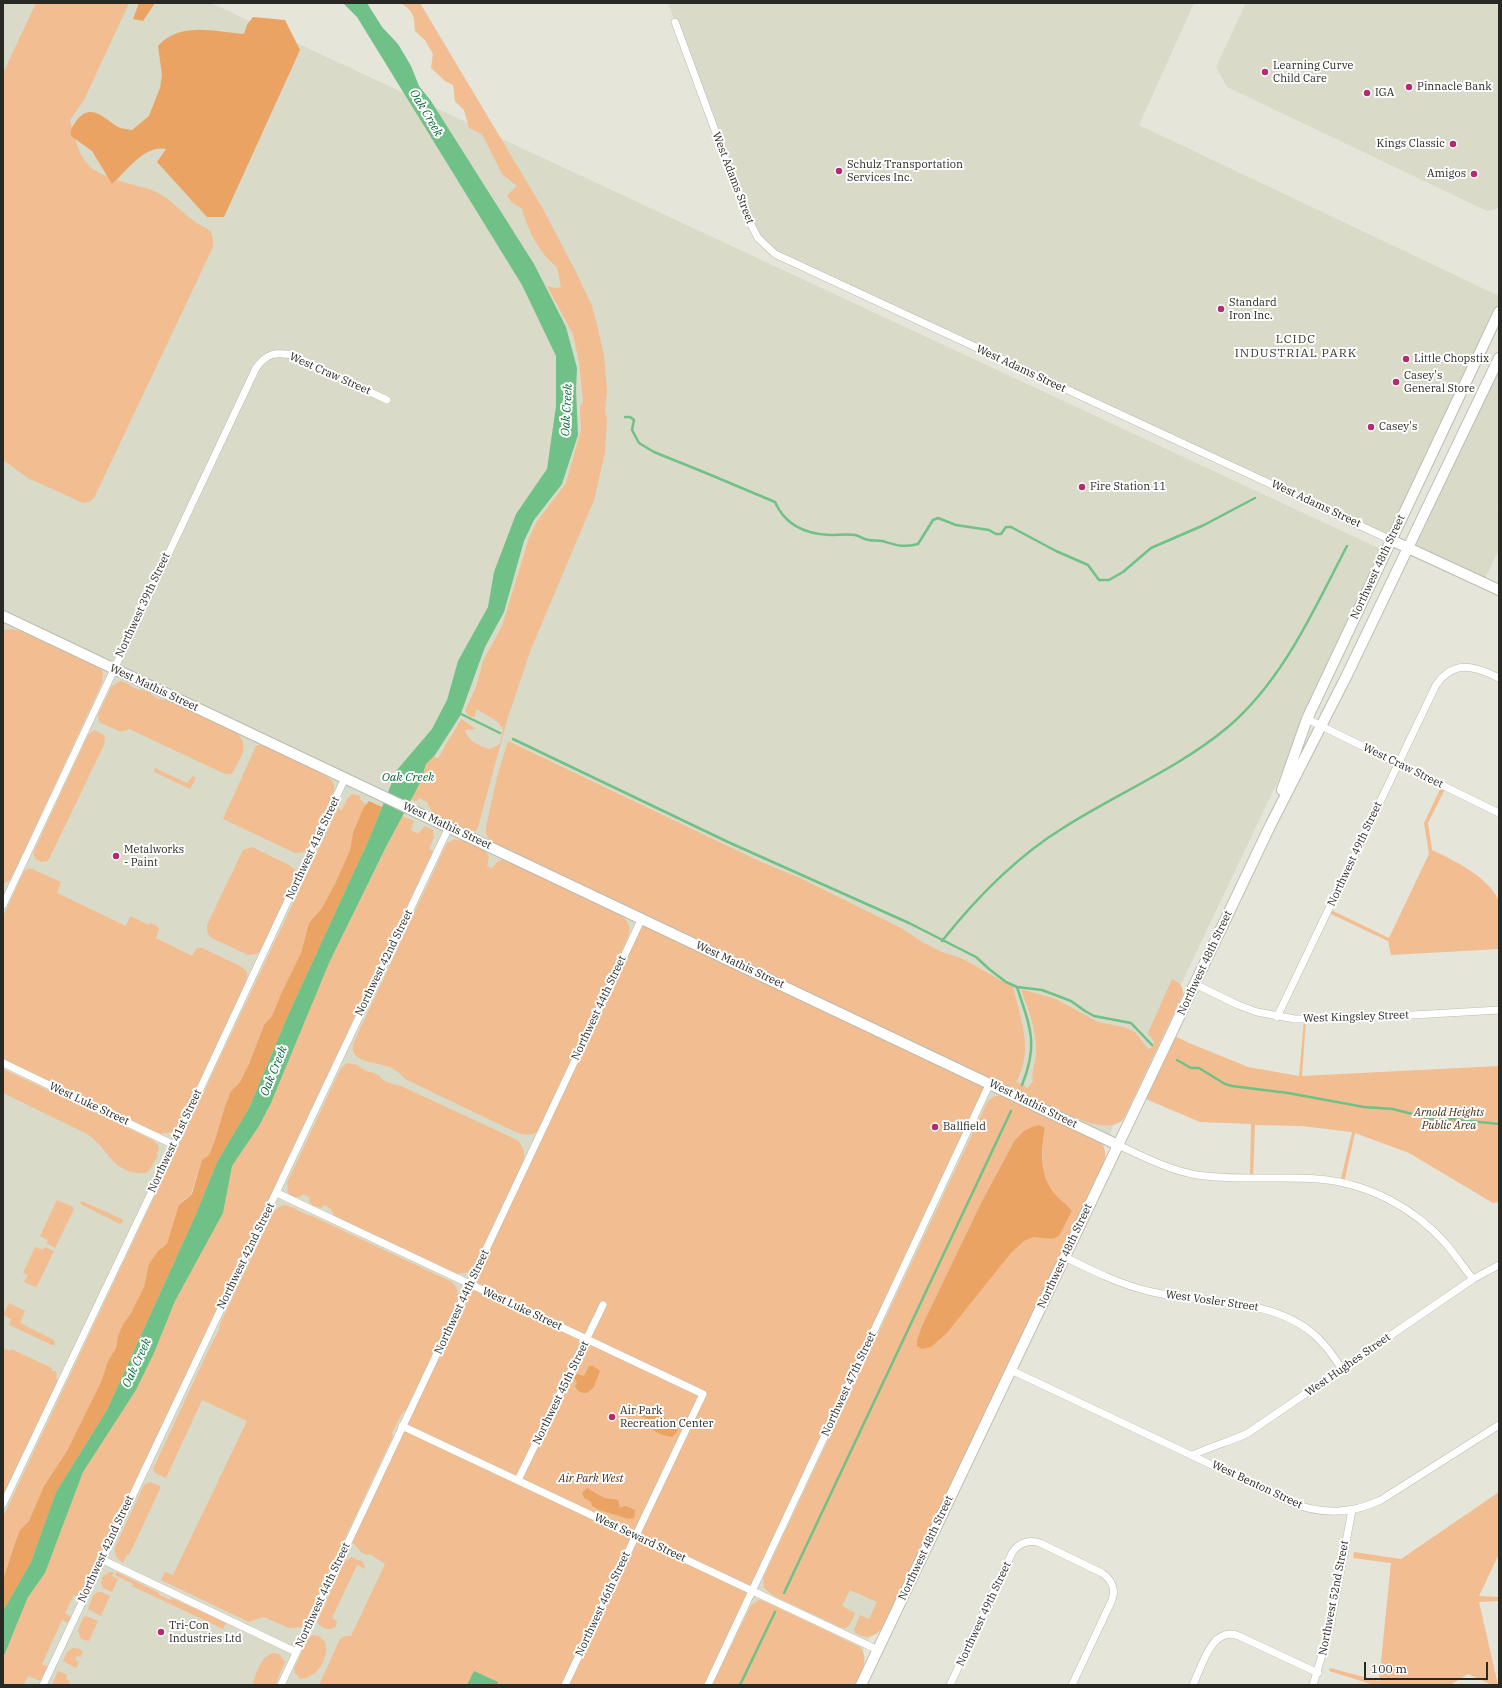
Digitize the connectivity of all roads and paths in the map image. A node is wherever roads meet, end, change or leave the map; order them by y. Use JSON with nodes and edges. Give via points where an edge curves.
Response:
{"nodes":[{"id":1,"x":675,"y":22,"type":"dead end"},
{"id":2,"x":1499,"y":312,"type":"edge"},
{"id":3,"x":272,"y":354,"type":"joint"},
{"id":4,"x":1499,"y":358,"type":"edge"},
{"id":5,"x":387,"y":400,"type":"dead end"},
{"id":6,"x":1391,"y":540,"type":"junction"},
{"id":7,"x":1407,"y":547,"type":"junction"},
{"id":8,"x":1499,"y":590,"type":"edge"},
{"id":9,"x":3,"y":616,"type":"edge"},
{"id":10,"x":113,"y":668,"type":"junction"},
{"id":11,"x":1499,"y":678,"type":"edge"},
{"id":12,"x":1306,"y":720,"type":"junction"},
{"id":13,"x":1321,"y":726,"type":"junction"},
{"id":14,"x":1398,"y":764,"type":"junction"},
{"id":15,"x":345,"y":778,"type":"junction"},
{"id":16,"x":1499,"y":813,"type":"edge"},
{"id":17,"x":1270,"y":826,"type":"junction"},
{"id":18,"x":449,"y":827,"type":"junction"},
{"id":19,"x":5,"y":895,"type":"edge"},
{"id":20,"x":3,"y":905,"type":"edge"},
{"id":21,"x":642,"y":918,"type":"junction"},
{"id":22,"x":1194,"y":984,"type":"junction"},
{"id":23,"x":1499,"y":1010,"type":"edge"},
{"id":24,"x":1277,"y":1017,"type":"junction"},
{"id":25,"x":3,"y":1063,"type":"edge"},
{"id":26,"x":990,"y":1083,"type":"junction"},
{"id":27,"x":174,"y":1144,"type":"junction"},
{"id":28,"x":1118,"y":1145,"type":"junction"},
{"id":29,"x":277,"y":1193,"type":"junction"},
{"id":30,"x":1065,"y":1257,"type":"junction"},
{"id":31,"x":1499,"y":1265,"type":"edge"},
{"id":32,"x":1473,"y":1279,"type":"junction"},
{"id":33,"x":470,"y":1284,"type":"junction"},
{"id":34,"x":603,"y":1306,"type":"dead end"},
{"id":35,"x":586,"y":1339,"type":"junction"},
{"id":36,"x":1342,"y":1369,"type":"junction"},
{"id":37,"x":1011,"y":1370,"type":"junction"},
{"id":38,"x":703,"y":1394,"type":"joint"},
{"id":39,"x":1499,"y":1425,"type":"edge"},
{"id":40,"x":402,"y":1426,"type":"junction"},
{"id":41,"x":1193,"y":1455,"type":"junction"},
{"id":42,"x":518,"y":1480,"type":"junction"},
{"id":43,"x":3,"y":1504,"type":"edge"},
{"id":44,"x":1352,"y":1510,"type":"junction"},
{"id":45,"x":635,"y":1535,"type":"junction"},
{"id":46,"x":101,"y":1559,"type":"junction"},
{"id":47,"x":753,"y":1590,"type":"junction"},
{"id":48,"x":878,"y":1650,"type":"junction"},
{"id":49,"x":296,"y":1652,"type":"junction"},
{"id":50,"x":1318,"y":1673,"type":"junction"},
{"id":51,"x":43,"y":1685,"type":"edge"},
{"id":52,"x":281,"y":1685,"type":"edge"},
{"id":53,"x":565,"y":1685,"type":"edge"},
{"id":54,"x":708,"y":1685,"type":"edge"},
{"id":55,"x":861,"y":1685,"type":"edge"},
{"id":56,"x":950,"y":1685,"type":"edge"},
{"id":57,"x":1072,"y":1685,"type":"edge"},
{"id":58,"x":1193,"y":1685,"type":"edge"},
{"id":59,"x":1313,"y":1685,"type":"edge"}],
"edges":[{"from":1,"to":6,"type":"street","name":"West Adams Street","via":[[747,217],[758,238],[775,254]]},
{"from":2,"to":6,"type":"main road","name":"Northwest 48th Street"},
{"from":3,"to":5,"type":"street","name":"West Craw Street","via":[[292,355]]},
{"from":3,"to":10,"type":"street","name":"Northwest 39th Street","via":[[263,359],[256,368]]},
{"from":4,"to":7,"type":"main road","name":"Northwest 48th Street"},
{"from":6,"to":7,"type":"main road","name":"West Adams Street"},
{"from":6,"to":12,"type":"main road","name":"Northwest 48th Street"},
{"from":7,"to":8,"type":"main road","name":"West Adams Street"},
{"from":7,"to":13,"type":"main road","name":"Northwest 48th Street"},
{"from":9,"to":10,"type":"main road","name":"West Mathis Street"},
{"from":10,"to":15,"type":"main road","name":"West Mathis Street"},
{"from":10,"to":19,"type":"street","name":"Northwest 39th Street"},
{"from":11,"to":14,"type":"street","name":"Northwest 49th Street","via":[[1477,668],[1462,668],[1440,680],[1432,691]]},
{"from":12,"to":13,"type":"street","name":"West Craw Street"},
{"from":12,"to":17,"type":"main road","name":"Northwest 48th Street"},
{"from":13,"to":14,"type":"street","name":"West Craw Street"},
{"from":13,"to":17,"type":"main road","name":"Northwest 48th Street"},
{"from":14,"to":16,"type":"street","name":"West Craw Street"},
{"from":14,"to":24,"type":"street","name":"Northwest 49th Street"},
{"from":15,"to":18,"type":"main road","name":"West Mathis Street"},
{"from":15,"to":27,"type":"street","name":"Northwest 41st Street"},
{"from":17,"to":22,"type":"main road","name":"Northwest 48th Street"},
{"from":18,"to":21,"type":"main road","name":"West Mathis Street"},
{"from":18,"to":29,"type":"street","name":"Northwest 42nd Street","via":[[340,1054]]},
{"from":19,"to":20,"type":"street","name":"Northwest 39th Street"},
{"from":21,"to":26,"type":"main road","name":"West Mathis Street"},
{"from":21,"to":33,"type":"street","name":"Northwest 44th Street"},
{"from":22,"to":24,"type":"street","name":"West Kingsley Street","via":[[1238,1005]]},
{"from":22,"to":28,"type":"main road","name":"Northwest 48th Street"},
{"from":23,"to":24,"type":"street","name":"West Kingsley Street","via":[[1344,1019],[1306,1020]]},
{"from":25,"to":27,"type":"street","name":"West Luke Street"},
{"from":26,"to":28,"type":"main road","name":"West Mathis Street"},
{"from":26,"to":47,"type":"street","name":"Northwest 47th Street"},
{"from":27,"to":43,"type":"street","name":"Northwest 41st Street"},
{"from":28,"to":30,"type":"main road","name":"Northwest 48th Street"},
{"from":28,"to":32,"type":"street","name":"West Mathis Street","via":[[1163,1166],[1196,1175],[1318,1179],[1340,1182],[1376,1194],[1410,1212],[1427,1226],[1447,1245]]},
{"from":29,"to":33,"type":"street","name":"West Luke Street"},
{"from":29,"to":46,"type":"street","name":"Northwest 42nd Street"},
{"from":30,"to":36,"type":"street","name":"West Vosler Street","via":[[1112,1280],[1151,1292],[1262,1308],[1283,1314],[1324,1344]]},
{"from":30,"to":37,"type":"main road","name":"Northwest 48th Street"},
{"from":31,"to":32,"type":"street","name":"West Hughes Street"},
{"from":32,"to":36,"type":"street","name":"West Hughes Street"},
{"from":33,"to":35,"type":"street","name":"West Luke Street"},
{"from":33,"to":40,"type":"street","name":"Northwest 44th Street"},
{"from":34,"to":35,"type":"street","name":"Northwest 45th Street"},
{"from":35,"to":38,"type":"street","name":"West Luke Street"},
{"from":35,"to":42,"type":"street","name":"Northwest 45th Street"},
{"from":36,"to":41,"type":"street","name":"West Hughes Street","via":[[1248,1433]]},
{"from":37,"to":41,"type":"street","name":"West Benton Street"},
{"from":37,"to":48,"type":"main road","name":"Northwest 48th Street"},
{"from":38,"to":45,"type":"street","name":"Northwest 46th Street"},
{"from":39,"to":44,"type":"street","name":"West Benton Street","via":[[1381,1500]]},
{"from":40,"to":42,"type":"street","name":"West Seward Street"},
{"from":40,"to":49,"type":"street","name":"Northwest 44th Street"},
{"from":41,"to":44,"type":"street","name":"West Benton Street","via":[[1296,1504],[1322,1511]]},
{"from":42,"to":45,"type":"street","name":"West Seward Street"},
{"from":44,"to":50,"type":"street","name":"Northwest 52nd Street","via":[[1330,1628]]},
{"from":45,"to":47,"type":"street","name":"West Seward Street"},
{"from":45,"to":53,"type":"street","name":"Northwest 46th Street"},
{"from":46,"to":49,"type":"street"},
{"from":46,"to":51,"type":"street","name":"Northwest 42nd Street"},
{"from":47,"to":48,"type":"street","name":"West Seward Street"},
{"from":47,"to":54,"type":"street","name":"Northwest 47th Street"},
{"from":48,"to":55,"type":"main road","name":"Northwest 48th Street"},
{"from":49,"to":52,"type":"street","name":"Northwest 44th Street"},
{"from":50,"to":58,"type":"street","via":[[1229,1633],[1218,1638],[1212,1646]]},
{"from":50,"to":59,"type":"street","name":"Northwest 52nd Street"},
{"from":56,"to":57,"type":"street","name":"Northwest 49th Street","via":[[1012,1553],[1020,1544],[1030,1541],[1040,1543],[1102,1572],[1109,1578],[1114,1589],[1112,1600]]}]}
